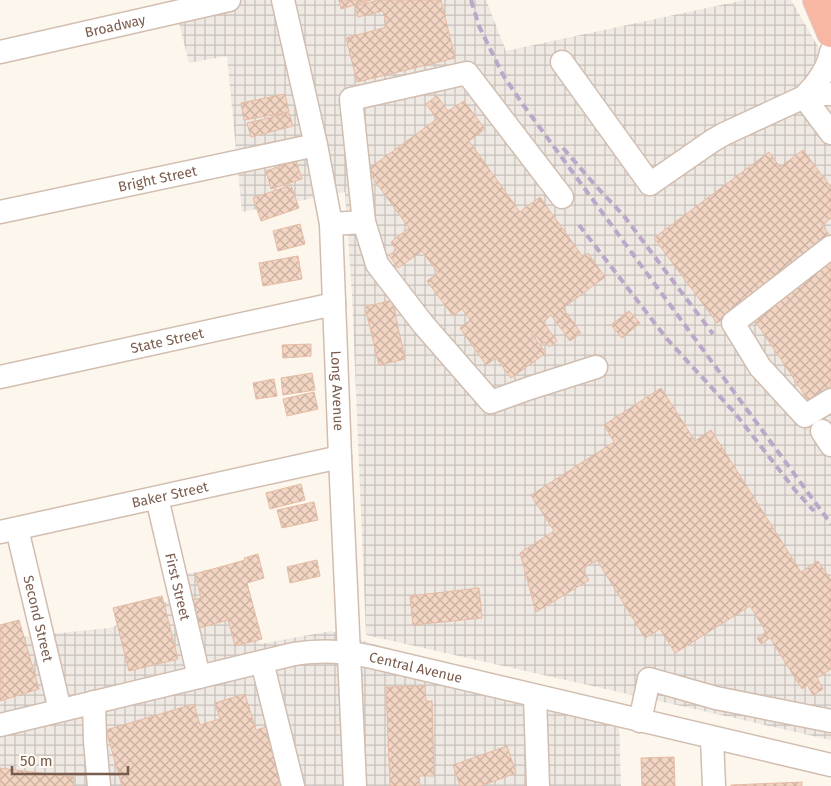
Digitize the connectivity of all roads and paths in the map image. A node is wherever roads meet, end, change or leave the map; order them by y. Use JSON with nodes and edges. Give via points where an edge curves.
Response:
{"nodes":[{"id":1,"x":229,"y":0,"type":"edge"},
{"id":2,"x":283,"y":0,"type":"edge"},
{"id":3,"x":817,"y":0,"type":"edge"},
{"id":4,"x":831,"y":33,"type":"edge"},
{"id":5,"x":0,"y":52,"type":"edge"},
{"id":6,"x":831,"y":52,"type":"edge"},
{"id":7,"x":562,"y":62,"type":"dead end"},
{"id":8,"x":831,"y":94,"type":"edge"},
{"id":9,"x":804,"y":97,"type":"junction"},
{"id":10,"x":831,"y":133,"type":"edge"},
{"id":11,"x":316,"y":145,"type":"junction"},
{"id":12,"x":562,"y":197,"type":"dead end"},
{"id":13,"x":0,"y":212,"type":"edge"},
{"id":14,"x":364,"y":222,"type":"junction"},
{"id":15,"x":331,"y":224,"type":"junction"},
{"id":16,"x":831,"y":247,"type":"edge"},
{"id":17,"x":334,"y":304,"type":"junction"},
{"id":18,"x":596,"y":367,"type":"dead end"},
{"id":19,"x":0,"y":377,"type":"edge"},
{"id":20,"x":831,"y":400,"type":"edge"},
{"id":21,"x":340,"y":457,"type":"junction"},
{"id":22,"x":157,"y":498,"type":"junction"},
{"id":23,"x":9,"y":530,"type":"edge"},
{"id":24,"x":350,"y":652,"type":"junction"},
{"id":25,"x":262,"y":662,"type":"junction"},
{"id":26,"x":199,"y":676,"type":"junction"},
{"id":27,"x":535,"y":696,"type":"junction"},
{"id":28,"x":94,"y":702,"type":"junction"},
{"id":29,"x":60,"y":710,"type":"junction"},
{"id":30,"x":640,"y":721,"type":"junction"},
{"id":31,"x":831,"y":721,"type":"edge"},
{"id":32,"x":0,"y":725,"type":"edge"},
{"id":33,"x":712,"y":738,"type":"junction"},
{"id":34,"x":831,"y":765,"type":"edge"},
{"id":35,"x":99,"y":786,"type":"edge"},
{"id":36,"x":293,"y":786,"type":"edge"},
{"id":37,"x":355,"y":786,"type":"edge"},
{"id":38,"x":538,"y":786,"type":"edge"},
{"id":39,"x":714,"y":786,"type":"edge"}],
"edges":[{"from":1,"to":5,"type":"street","name":"Broadway"},
{"from":2,"to":11,"type":"street","name":"Long Avenue"},
{"from":3,"to":4,"type":"highway"},
{"from":6,"to":9,"type":"street","via":[[822,74]]},
{"from":7,"to":9,"type":"street","via":[[650,184],[724,134]]},
{"from":8,"to":9,"type":"street"},
{"from":9,"to":10,"type":"street"},
{"from":11,"to":13,"type":"street","name":"Bright Street"},
{"from":11,"to":15,"type":"street","name":"Long Avenue"},
{"from":12,"to":14,"type":"street","via":[[467,73],[351,100]]},
{"from":14,"to":15,"type":"street"},
{"from":14,"to":18,"type":"street","via":[[377,264],[423,324],[491,402]]},
{"from":15,"to":17,"type":"street","name":"Long Avenue"},
{"from":16,"to":20,"type":"street","via":[[733,323],[760,367],[805,416]]},
{"from":17,"to":19,"type":"street","name":"State Street"},
{"from":17,"to":21,"type":"street","name":"Long Avenue"},
{"from":21,"to":22,"type":"street","name":"Baker Street"},
{"from":21,"to":24,"type":"street","name":"Long Avenue"},
{"from":22,"to":23,"type":"street","name":"Baker Street"},
{"from":22,"to":26,"type":"street","name":"First Street"},
{"from":23,"to":29,"type":"street","name":"Second Street"},
{"from":24,"to":25,"type":"street","name":"Central Avenue","via":[[307,652]]},
{"from":24,"to":27,"type":"street","name":"Central Avenue"},
{"from":24,"to":37,"type":"street","name":"Long Avenue"},
{"from":25,"to":26,"type":"street","name":"Central Avenue"},
{"from":25,"to":36,"type":"street"},
{"from":26,"to":28,"type":"street","name":"Central Avenue"},
{"from":27,"to":30,"type":"street","name":"Central Avenue"},
{"from":27,"to":38,"type":"street"},
{"from":28,"to":29,"type":"street","name":"Central Avenue"},
{"from":28,"to":35,"type":"street"},
{"from":29,"to":32,"type":"street","name":"Central Avenue"},
{"from":30,"to":31,"type":"street","via":[[649,679],[716,698]]},
{"from":30,"to":33,"type":"street","name":"Central Avenue"},
{"from":33,"to":34,"type":"street","name":"Central Avenue"},
{"from":33,"to":39,"type":"street"}]}
